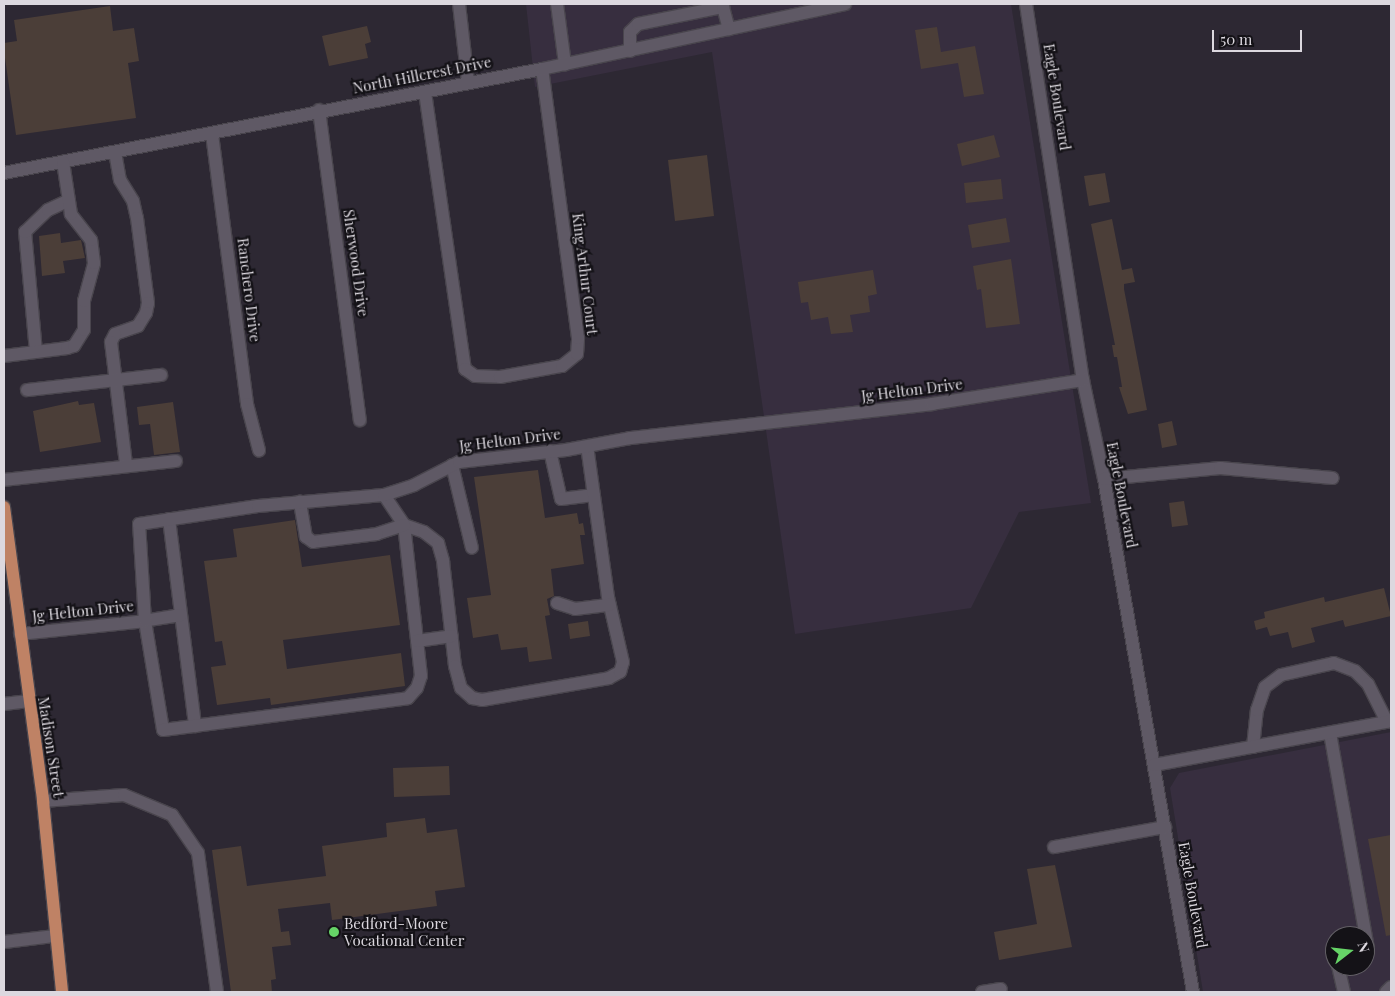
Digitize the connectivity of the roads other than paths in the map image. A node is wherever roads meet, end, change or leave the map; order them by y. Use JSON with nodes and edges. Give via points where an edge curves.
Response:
{"nodes":[{"id":1,"x":458,"y":4,"type":"edge"},
{"id":2,"x":557,"y":4,"type":"edge"},
{"id":3,"x":845,"y":4,"type":"edge"},
{"id":4,"x":1026,"y":4,"type":"edge"},
{"id":5,"x":722,"y":6,"type":"edge"},
{"id":6,"x":729,"y":30,"type":"junction"},
{"id":7,"x":630,"y":51,"type":"junction"},
{"id":8,"x":565,"y":64,"type":"junction"},
{"id":9,"x":542,"y":68,"type":"junction"},
{"id":10,"x":468,"y":82,"type":"junction"},
{"id":11,"x":425,"y":92,"type":"junction"},
{"id":12,"x":319,"y":110,"type":"junction"},
{"id":13,"x":212,"y":134,"type":"junction"},
{"id":14,"x":115,"y":152,"type":"junction"},
{"id":15,"x":63,"y":162,"type":"junction"},
{"id":16,"x":4,"y":173,"type":"edge"},
{"id":17,"x":69,"y":200,"type":"junction"},
{"id":18,"x":36,"y":352,"type":"junction"},
{"id":19,"x":4,"y":356,"type":"edge"},
{"id":20,"x":161,"y":375,"type":"dead end"},
{"id":21,"x":115,"y":380,"type":"junction"},
{"id":22,"x":1082,"y":380,"type":"junction"},
{"id":23,"x":27,"y":390,"type":"dead end"},
{"id":24,"x":360,"y":420,"type":"dead end"},
{"id":25,"x":587,"y":446,"type":"junction"},
{"id":26,"x":259,"y":450,"type":"dead end"},
{"id":27,"x":550,"y":452,"type":"junction"},
{"id":28,"x":176,"y":462,"type":"dead end"},
{"id":29,"x":126,"y":465,"type":"junction"},
{"id":30,"x":452,"y":465,"type":"junction"},
{"id":31,"x":1333,"y":478,"type":"dead end"},
{"id":32,"x":1104,"y":479,"type":"junction"},
{"id":33,"x":4,"y":480,"type":"edge"},
{"id":34,"x":384,"y":495,"type":"junction"},
{"id":35,"x":594,"y":495,"type":"junction"},
{"id":36,"x":300,"y":502,"type":"junction"},
{"id":37,"x":4,"y":507,"type":"edge"},
{"id":38,"x":169,"y":520,"type":"junction"},
{"id":39,"x":404,"y":525,"type":"junction"},
{"id":40,"x":472,"y":548,"type":"dead end"},
{"id":41,"x":557,"y":603,"type":"dead end"},
{"id":42,"x":610,"y":605,"type":"junction"},
{"id":43,"x":181,"y":616,"type":"junction"},
{"id":44,"x":146,"y":621,"type":"junction"},
{"id":45,"x":20,"y":634,"type":"junction"},
{"id":46,"x":452,"y":636,"type":"junction"},
{"id":47,"x":417,"y":641,"type":"junction"},
{"id":48,"x":27,"y":701,"type":"junction"},
{"id":49,"x":4,"y":704,"type":"edge"},
{"id":50,"x":1389,"y":722,"type":"edge"},
{"id":51,"x":195,"y":726,"type":"junction"},
{"id":52,"x":1330,"y":733,"type":"junction"},
{"id":53,"x":1253,"y":748,"type":"junction"},
{"id":54,"x":1154,"y":765,"type":"junction"},
{"id":55,"x":43,"y":801,"type":"junction"},
{"id":56,"x":1165,"y":827,"type":"junction"},
{"id":57,"x":1054,"y":847,"type":"dead end"},
{"id":58,"x":1364,"y":926,"type":"edge"},
{"id":59,"x":54,"y":936,"type":"junction"},
{"id":60,"x":4,"y":942,"type":"edge"},
{"id":61,"x":1340,"y":976,"type":"edge"},
{"id":62,"x":1391,"y":987,"type":"edge"},
{"id":63,"x":1001,"y":989,"type":"dead end"},
{"id":64,"x":62,"y":992,"type":"edge"},
{"id":65,"x":218,"y":992,"type":"edge"},
{"id":66,"x":982,"y":992,"type":"edge"},
{"id":67,"x":1193,"y":992,"type":"edge"},
{"id":68,"x":1344,"y":992,"type":"edge"},
{"id":69,"x":1386,"y":992,"type":"edge"}],
"edges":[{"from":1,"to":10,"type":"street"},
{"from":2,"to":8,"type":"street"},
{"from":3,"to":6,"type":"street","name":"North Hillcrest Drive"},
{"from":4,"to":22,"type":"street","name":"Eagle Boulevard"},
{"from":5,"to":6,"type":"street"},
{"from":5,"to":7,"type":"street","via":[[638,24],[630,32]]},
{"from":6,"to":7,"type":"street","name":"North Hillcrest Drive"},
{"from":7,"to":8,"type":"street","name":"North Hillcrest Drive"},
{"from":8,"to":9,"type":"street","name":"North Hillcrest Drive"},
{"from":9,"to":10,"type":"street","name":"North Hillcrest Drive"},
{"from":9,"to":11,"type":"street","name":"King Arthur Court","via":[[578,338],[577,354],[562,366],[500,377],[475,376],[465,370]]},
{"from":10,"to":11,"type":"street","name":"North Hillcrest Drive"},
{"from":11,"to":12,"type":"street","name":"North Hillcrest Drive"},
{"from":12,"to":13,"type":"street","name":"North Hillcrest Drive"},
{"from":12,"to":24,"type":"street","name":"Sherwood Drive"},
{"from":13,"to":14,"type":"street","name":"North Hillcrest Drive"},
{"from":13,"to":26,"type":"street","name":"Ranchero Drive","via":[[247,404]]},
{"from":14,"to":15,"type":"street","name":"North Hillcrest Drive"},
{"from":14,"to":21,"type":"street","via":[[120,180],[133,201],[137,218],[148,303],[142,322],[115,334],[111,342]]},
{"from":15,"to":16,"type":"street","name":"North Hillcrest Drive"},
{"from":15,"to":17,"type":"street"},
{"from":17,"to":18,"type":"street","via":[[48,210],[25,232]]},
{"from":17,"to":18,"type":"street","via":[[75,222],[92,240],[94,263],[84,300],[84,330],[74,346]]},
{"from":18,"to":19,"type":"street"},
{"from":20,"to":21,"type":"street"},
{"from":21,"to":23,"type":"street"},
{"from":21,"to":29,"type":"street"},
{"from":22,"to":25,"type":"street","name":"Jg Helton Drive","via":[[932,404]]},
{"from":22,"to":32,"type":"street","name":"Eagle Boulevard"},
{"from":25,"to":27,"type":"street","name":"Jg Helton Drive"},
{"from":25,"to":35,"type":"street"},
{"from":27,"to":30,"type":"street","name":"Jg Helton Drive"},
{"from":27,"to":35,"type":"street","via":[[561,499]]},
{"from":28,"to":29,"type":"street"},
{"from":29,"to":33,"type":"street"},
{"from":30,"to":34,"type":"street","name":"Jg Helton Drive"},
{"from":30,"to":40,"type":"street"},
{"from":31,"to":32,"type":"street","via":[[1220,468]]},
{"from":32,"to":54,"type":"street","name":"Eagle Boulevard"},
{"from":34,"to":36,"type":"street","name":"Jg Helton Drive"},
{"from":34,"to":39,"type":"street"},
{"from":35,"to":42,"type":"street"},
{"from":36,"to":38,"type":"street","name":"Jg Helton Drive"},
{"from":36,"to":39,"type":"street","via":[[306,537],[313,542],[377,534]]},
{"from":37,"to":45,"type":"main road","name":"Madison Street"},
{"from":38,"to":43,"type":"street"},
{"from":38,"to":44,"type":"street","name":"Jg Helton Drive","via":[[139,524]]},
{"from":39,"to":46,"type":"street","via":[[424,532],[438,543]]},
{"from":39,"to":47,"type":"street"},
{"from":41,"to":42,"type":"street","via":[[564,608],[576,609]]},
{"from":42,"to":46,"type":"street","via":[[623,662],[620,672],[609,678],[482,700],[472,698],[461,688]]},
{"from":43,"to":44,"type":"street"},
{"from":43,"to":51,"type":"street"},
{"from":44,"to":45,"type":"street","name":"Jg Helton Drive"},
{"from":44,"to":51,"type":"street","via":[[163,730]]},
{"from":45,"to":48,"type":"main road","name":"Madison Street"},
{"from":46,"to":47,"type":"street"},
{"from":47,"to":51,"type":"street","via":[[422,676],[408,698]]},
{"from":48,"to":49,"type":"street"},
{"from":48,"to":55,"type":"main road","name":"Madison Street"},
{"from":50,"to":52,"type":"street"},
{"from":50,"to":53,"type":"street","via":[[1368,684],[1355,671],[1334,663],[1282,675],[1265,687],[1257,710]]},
{"from":52,"to":53,"type":"street"},
{"from":52,"to":58,"type":"street"},
{"from":53,"to":54,"type":"street"},
{"from":54,"to":56,"type":"street","name":"Eagle Boulevard"},
{"from":55,"to":59,"type":"main road","name":"Madison Street"},
{"from":55,"to":65,"type":"street","via":[[124,794],[172,815],[198,853]]},
{"from":56,"to":57,"type":"street"},
{"from":56,"to":67,"type":"street","name":"Eagle Boulevard"},
{"from":59,"to":60,"type":"street"},
{"from":59,"to":64,"type":"main road","name":"Madison Street"},
{"from":61,"to":68,"type":"street"},
{"from":62,"to":69,"type":"street"},
{"from":63,"to":66,"type":"street"}]}
